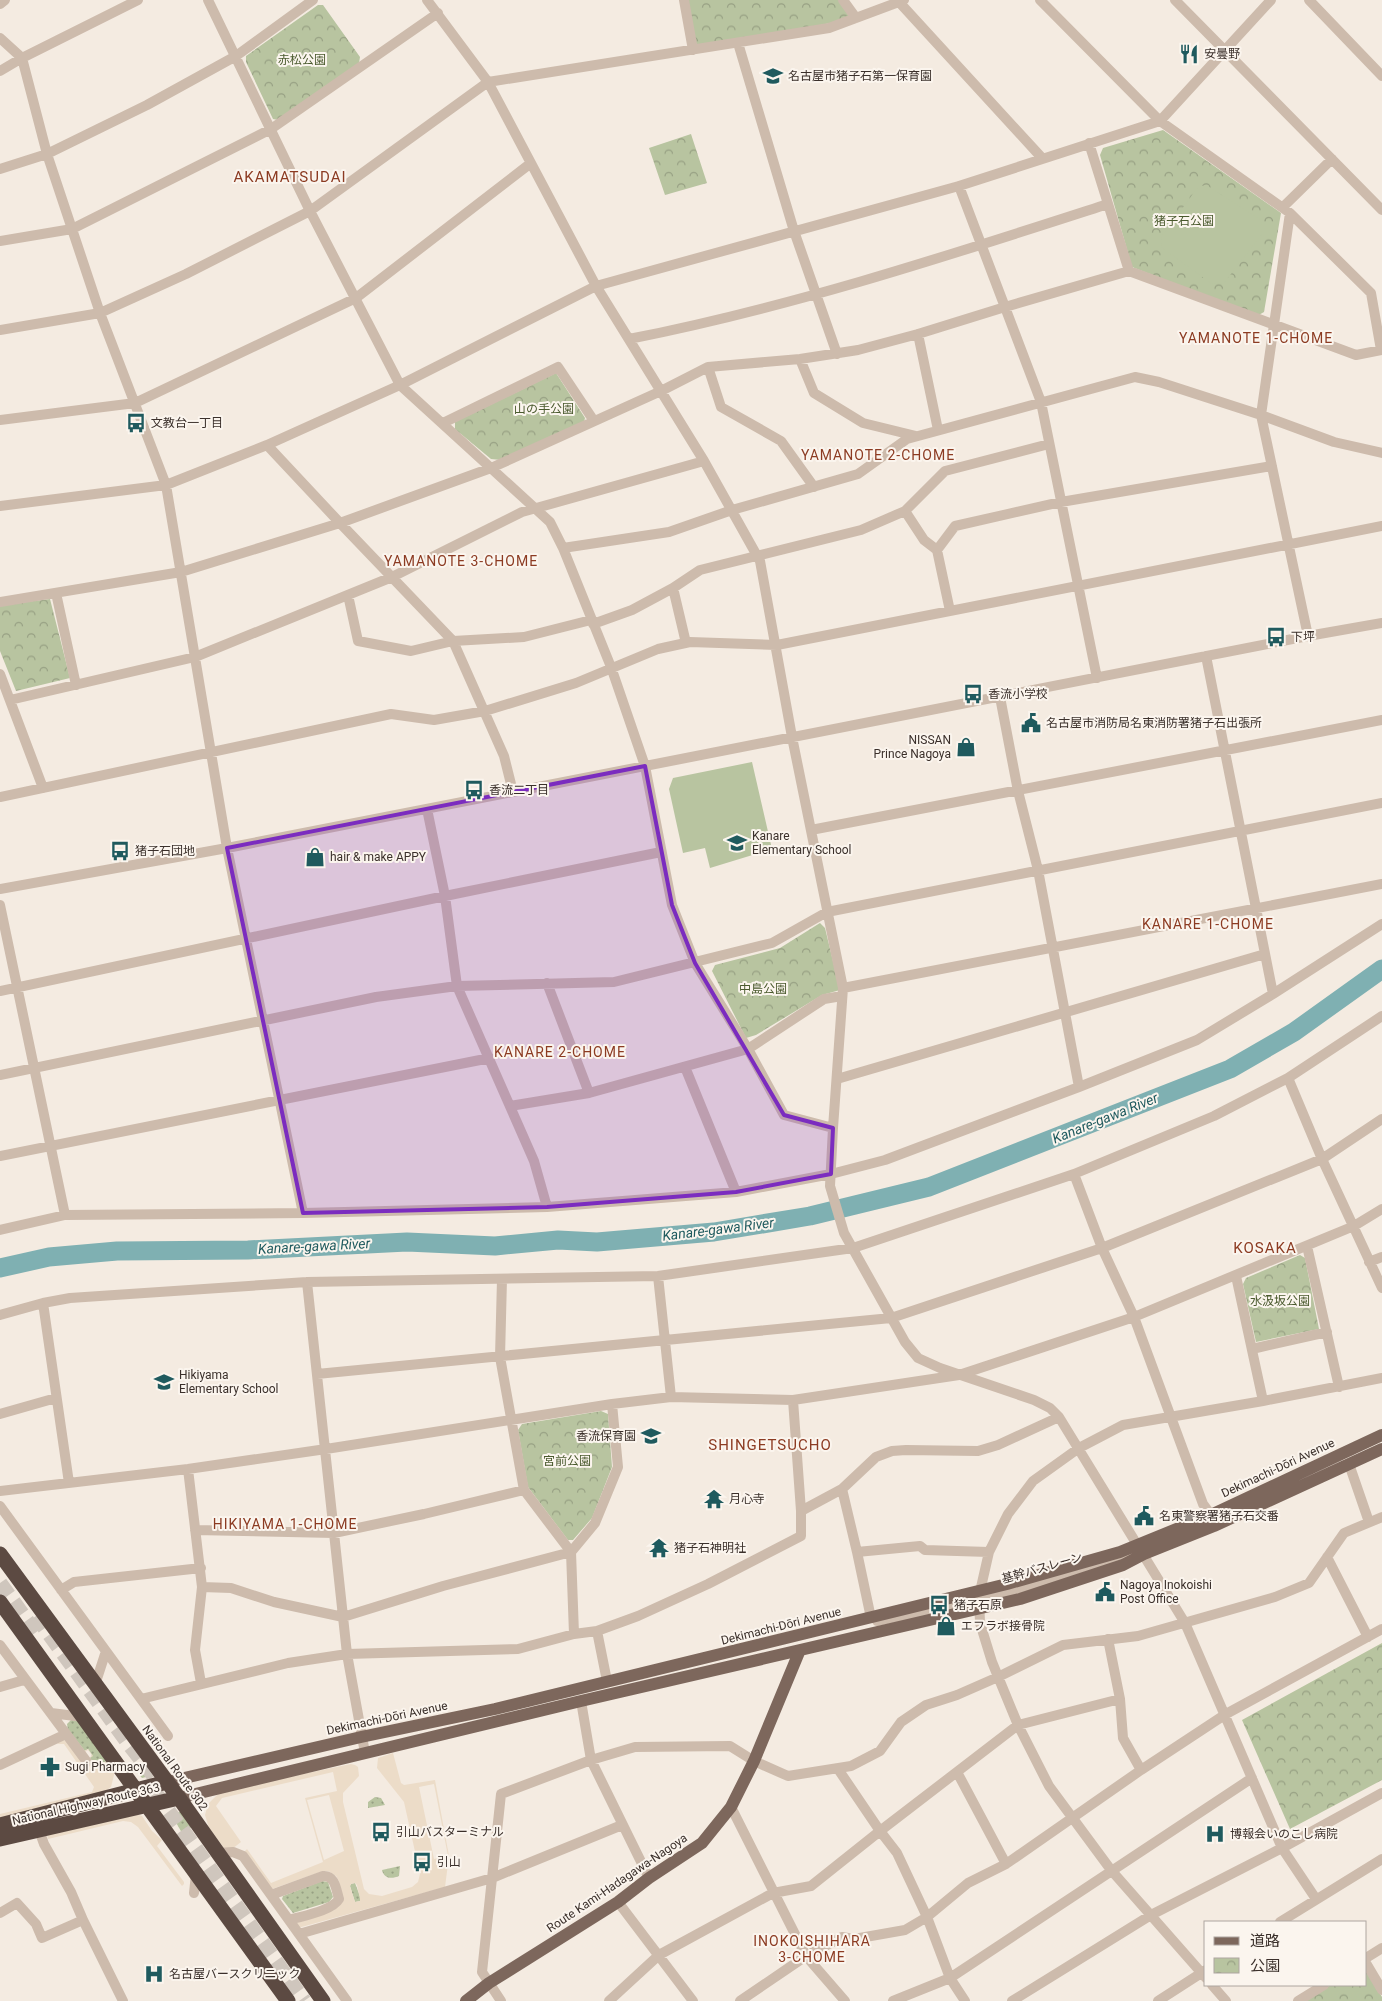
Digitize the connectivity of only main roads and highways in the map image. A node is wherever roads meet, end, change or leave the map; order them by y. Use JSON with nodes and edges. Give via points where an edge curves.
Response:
{"nodes":[{"id":1,"x":1382,"y":1435,"type":"edge"},
{"id":2,"x":1382,"y":1449,"type":"edge"},
{"id":3,"x":1141,"y":1549,"type":"junction"},
{"id":4,"x":0,"y":1554,"type":"edge"},
{"id":5,"x":978,"y":1600,"type":"junction"},
{"id":6,"x":0,"y":1602,"type":"edge"},
{"id":7,"x":0,"y":1616,"type":"edge"},
{"id":8,"x":800,"y":1650,"type":"junction"},
{"id":9,"x":48,"y":1669,"type":"junction"},
{"id":10,"x":167,"y":1782,"type":"junction"},
{"id":11,"x":135,"y":1792,"type":"junction"},
{"id":12,"x":178,"y":1798,"type":"junction"},
{"id":13,"x":146,"y":1806,"type":"junction"},
{"id":14,"x":0,"y":1825,"type":"edge"},
{"id":15,"x":0,"y":1839,"type":"edge"},
{"id":16,"x":288,"y":2001,"type":"edge"},
{"id":17,"x":323,"y":2001,"type":"edge"},
{"id":18,"x":466,"y":2001,"type":"edge"}],
"edges":[{"from":1,"to":3,"type":"main road","name":"Dekimachi-Dōri Avenue"},
{"from":2,"to":3,"type":"main road","name":"Dekimachi-Dōri Avenue","via":[[1214,1526]]},
{"from":3,"to":5,"type":"main road","name":"Dekimachi-Dōri Avenue","via":[[1007,1584]]},
{"from":3,"to":5,"type":"main road","name":"Dekimachi-Dōri Avenue","via":[[1123,1565],[1020,1599]]},
{"from":4,"to":10,"type":"highway","name":"National Route 302"},
{"from":5,"to":8,"type":"main road","name":"Dekimachi-Dōri Avenue","via":[[950,1616]]},
{"from":5,"to":10,"type":"main road","name":"Dekimachi-Dōri Avenue","via":[[871,1618],[495,1709]]},
{"from":6,"to":9,"type":"highway"},
{"from":7,"to":9,"type":"highway"},
{"from":8,"to":12,"type":"main road","name":"Dekimachi-Dōri Avenue"},
{"from":8,"to":18,"type":"main road","name":"Route Kami-Hadagawa-Nagoya","via":[[754,1761],[731,1807],[702,1844]]},
{"from":9,"to":11,"type":"highway"},
{"from":10,"to":11,"type":"highway","name":"National Highway Route 363"},
{"from":10,"to":12,"type":"highway","name":"National Route 302"},
{"from":11,"to":13,"type":"highway"},
{"from":11,"to":14,"type":"highway","name":"National Highway Route 363"},
{"from":12,"to":13,"type":"highway","name":"National Highway Route 363"},
{"from":12,"to":17,"type":"highway","name":"National Route 302"},
{"from":13,"to":15,"type":"highway","name":"National Highway Route 363"},
{"from":13,"to":16,"type":"highway"}]}
